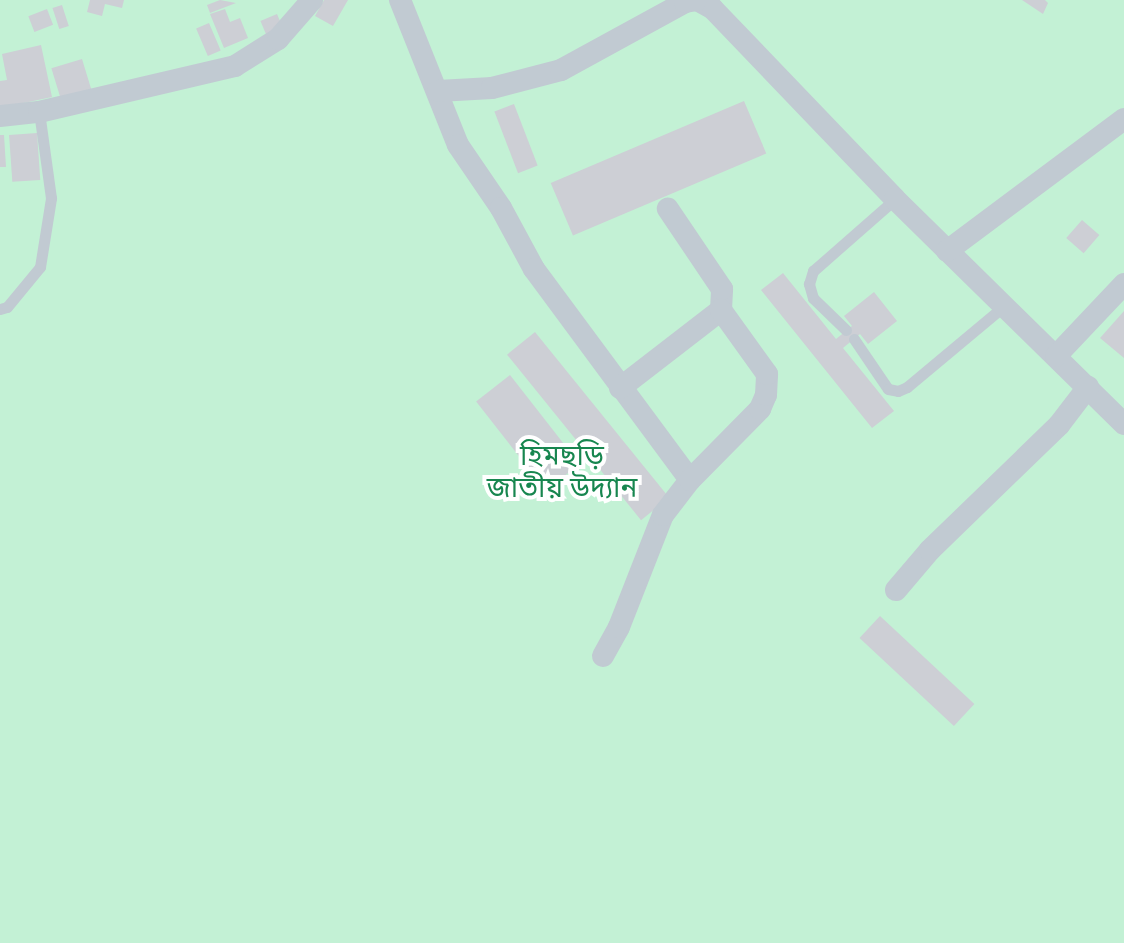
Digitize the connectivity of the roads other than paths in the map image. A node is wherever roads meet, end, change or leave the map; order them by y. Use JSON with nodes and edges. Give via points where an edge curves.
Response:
{"nodes":[{"id":1,"x":312,"y":0,"type":"edge"},
{"id":2,"x":400,"y":0,"type":"edge"},
{"id":3,"x":696,"y":0,"type":"edge"},
{"id":4,"x":438,"y":91,"type":"junction"},
{"id":5,"x":39,"y":112,"type":"junction"},
{"id":6,"x":0,"y":116,"type":"edge"},
{"id":7,"x":1124,"y":119,"type":"edge"},
{"id":8,"x":895,"y":199,"type":"junction"},
{"id":9,"x":668,"y":209,"type":"dead end"},
{"id":10,"x":947,"y":251,"type":"junction"},
{"id":11,"x":1124,"y":284,"type":"edge"},
{"id":12,"x":1004,"y":306,"type":"junction"},
{"id":13,"x":0,"y":309,"type":"edge"},
{"id":14,"x":721,"y":310,"type":"junction"},
{"id":15,"x":1056,"y":356,"type":"junction"},
{"id":16,"x":1088,"y":387,"type":"junction"},
{"id":17,"x":620,"y":388,"type":"junction"},
{"id":18,"x":1124,"y":424,"type":"edge"},
{"id":19,"x":690,"y":480,"type":"junction"},
{"id":20,"x":896,"y":590,"type":"dead end"},
{"id":21,"x":603,"y":656,"type":"dead end"}],
"edges":[{"from":1,"to":5,"type":"street","via":[[278,39],[235,66]]},
{"from":2,"to":4,"type":"street"},
{"from":3,"to":4,"type":"street","via":[[561,70],[492,88]]},
{"from":3,"to":8,"type":"street","via":[[713,9]]},
{"from":4,"to":17,"type":"street","via":[[458,145],[534,269]]},
{"from":5,"to":6,"type":"street"},
{"from":5,"to":13,"type":"lane","via":[[51,198],[40,267]]},
{"from":7,"to":10,"type":"street"},
{"from":8,"to":10,"type":"street"},
{"from":8,"to":12,"type":"lane","via":[[813,271],[809,284],[813,298],[850,335],[888,389],[907,387]]},
{"from":9,"to":14,"type":"street","via":[[722,289]]},
{"from":10,"to":12,"type":"street"},
{"from":11,"to":15,"type":"street"},
{"from":12,"to":15,"type":"street"},
{"from":14,"to":17,"type":"street"},
{"from":14,"to":19,"type":"street","via":[[767,374],[766,395],[760,409]]},
{"from":15,"to":16,"type":"street"},
{"from":16,"to":18,"type":"street"},
{"from":16,"to":20,"type":"street","via":[[1059,425]]},
{"from":17,"to":19,"type":"street"},
{"from":19,"to":21,"type":"street","via":[[663,515]]}]}
